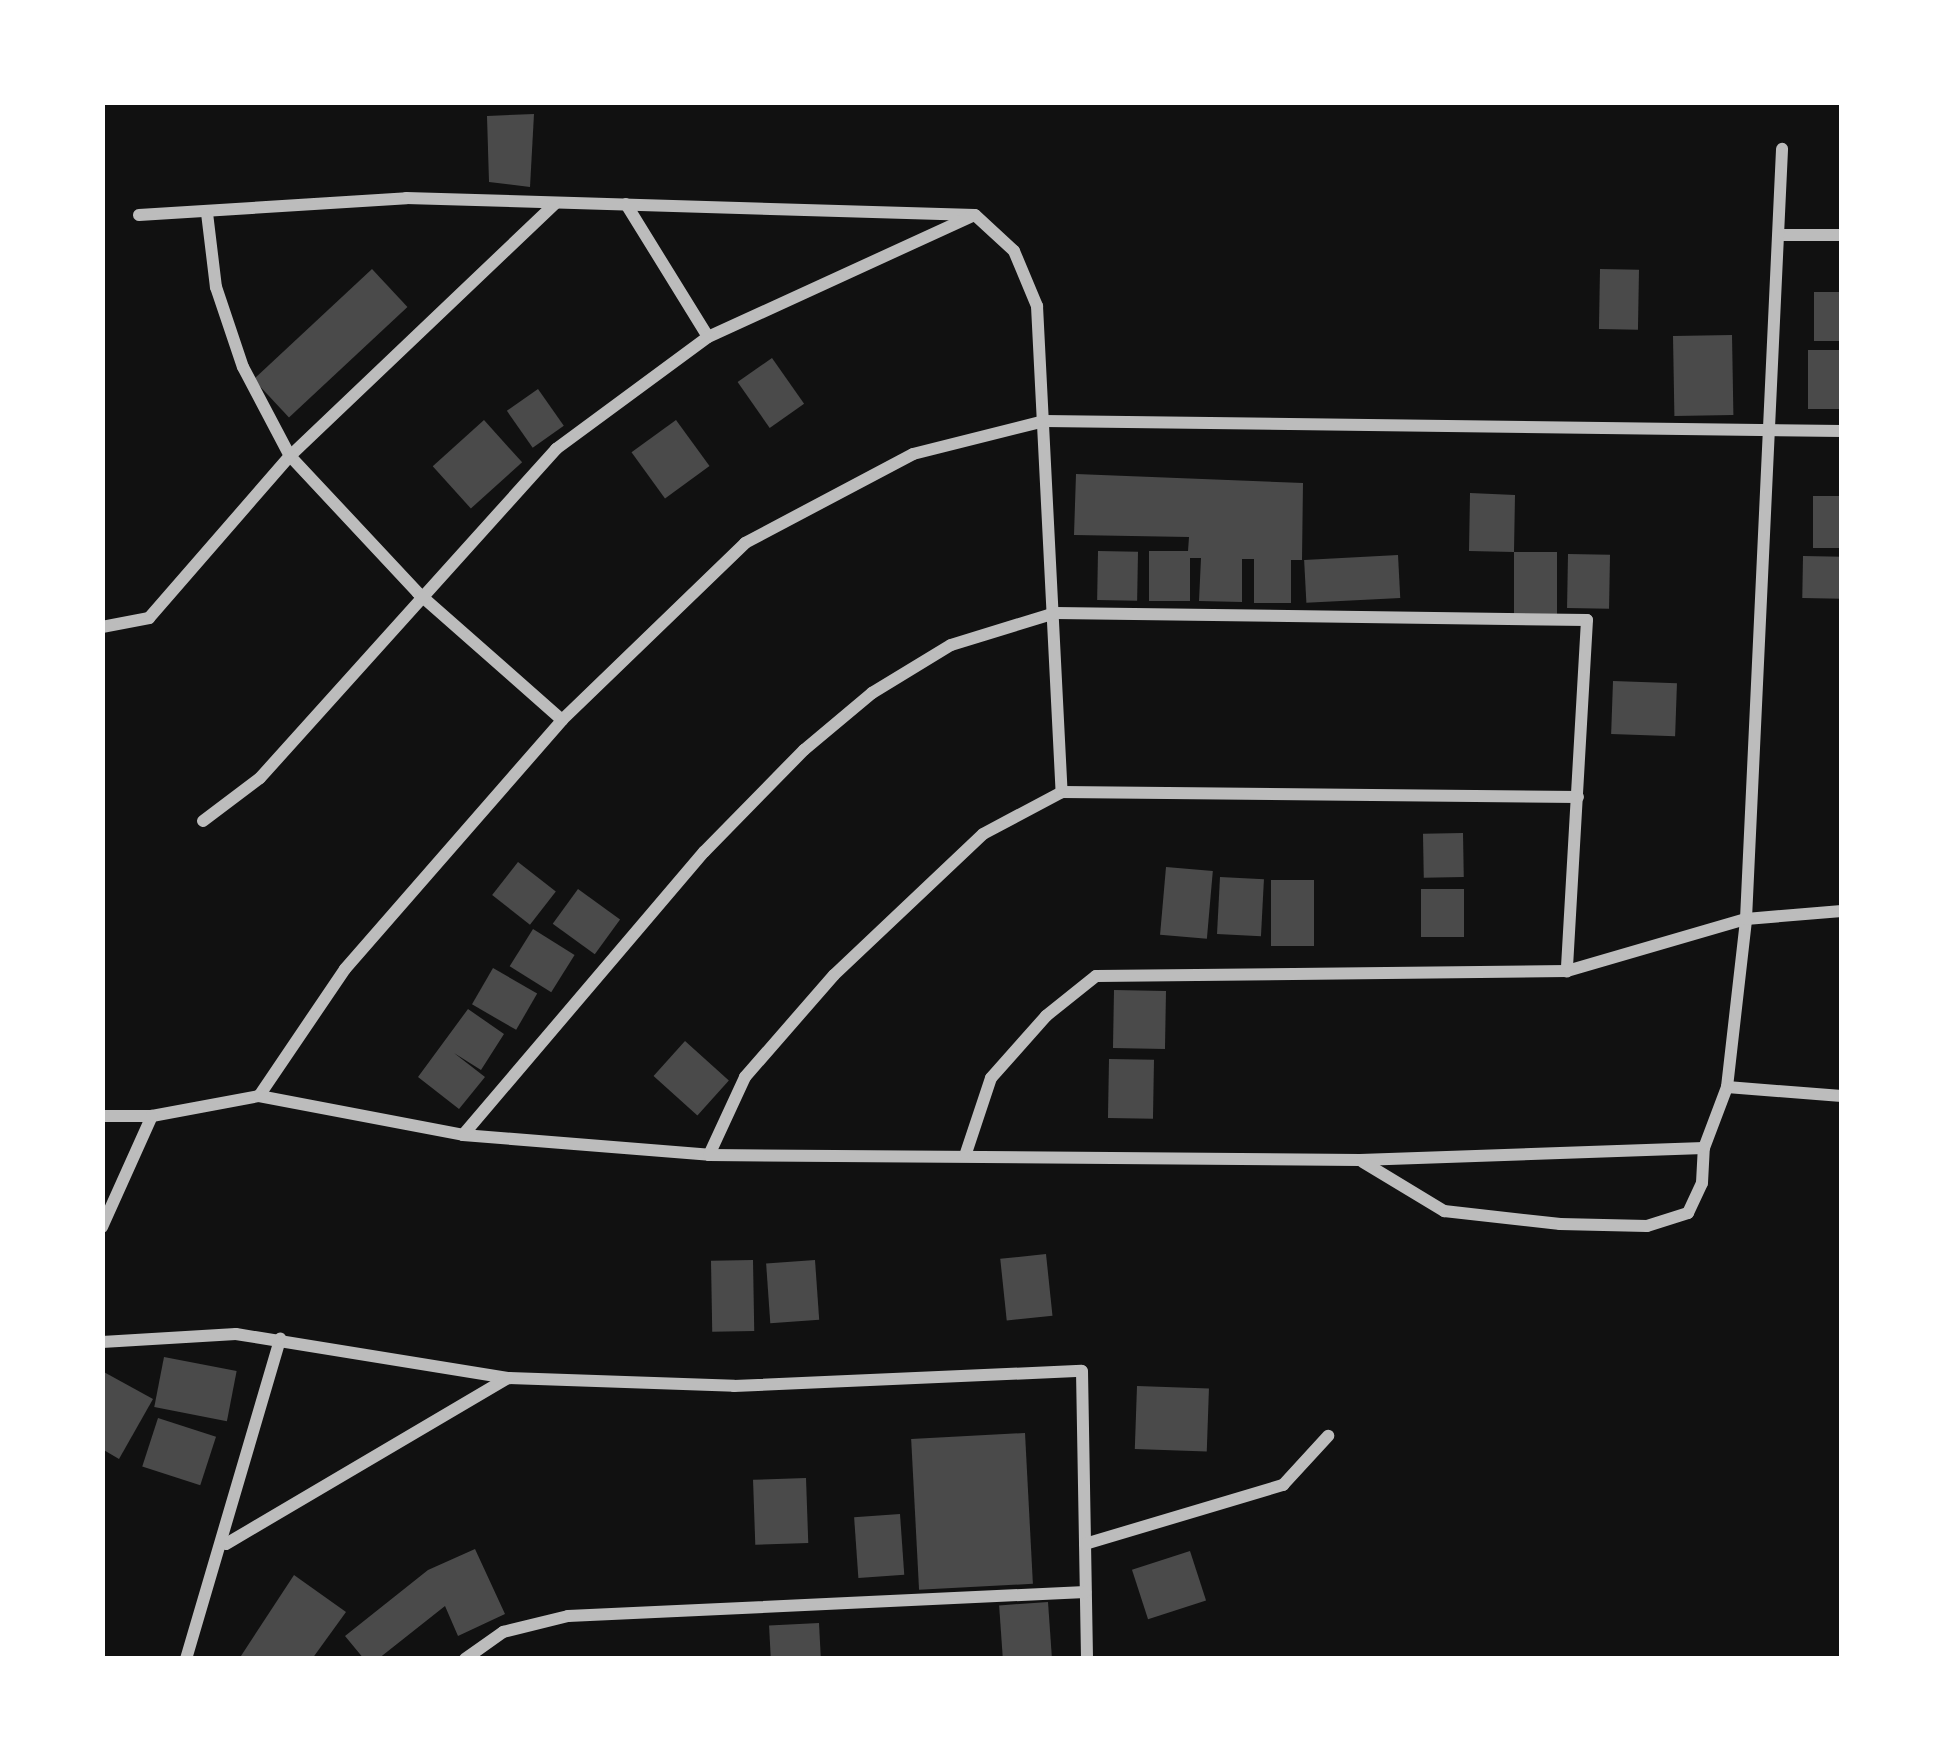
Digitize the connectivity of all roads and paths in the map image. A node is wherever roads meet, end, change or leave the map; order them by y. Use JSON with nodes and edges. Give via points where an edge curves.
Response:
{"nodes":[{"id":1,"x":1782,"y":149,"type":"dead end"},
{"id":2,"x":555,"y":204,"type":"junction"},
{"id":3,"x":626,"y":204,"type":"junction"},
{"id":4,"x":207,"y":213,"type":"junction"},
{"id":5,"x":139,"y":214,"type":"dead end"},
{"id":6,"x":975,"y":214,"type":"junction"},
{"id":7,"x":1781,"y":235,"type":"junction"},
{"id":8,"x":1842,"y":236,"type":"edge"},
{"id":9,"x":708,"y":337,"type":"junction"},
{"id":10,"x":1044,"y":421,"type":"junction"},
{"id":11,"x":1773,"y":431,"type":"junction"},
{"id":12,"x":1842,"y":431,"type":"edge"},
{"id":13,"x":290,"y":456,"type":"junction"},
{"id":14,"x":418,"y":593,"type":"junction"},
{"id":15,"x":1055,"y":613,"type":"junction"},
{"id":16,"x":102,"y":627,"type":"edge"},
{"id":17,"x":562,"y":720,"type":"junction"},
{"id":18,"x":1062,"y":792,"type":"junction"},
{"id":19,"x":1578,"y":797,"type":"junction"},
{"id":20,"x":203,"y":821,"type":"dead end"},
{"id":21,"x":1842,"y":911,"type":"edge"},
{"id":22,"x":1746,"y":920,"type":"junction"},
{"id":23,"x":1568,"y":971,"type":"junction"},
{"id":24,"x":1727,"y":1087,"type":"junction"},
{"id":25,"x":259,"y":1096,"type":"junction"},
{"id":26,"x":1842,"y":1096,"type":"edge"},
{"id":27,"x":102,"y":1116,"type":"edge"},
{"id":28,"x":152,"y":1116,"type":"junction"},
{"id":29,"x":463,"y":1135,"type":"junction"},
{"id":30,"x":1704,"y":1148,"type":"junction"},
{"id":31,"x":966,"y":1153,"type":"junction"},
{"id":32,"x":709,"y":1156,"type":"junction"},
{"id":33,"x":1360,"y":1160,"type":"junction"},
{"id":34,"x":102,"y":1226,"type":"edge"},
{"id":35,"x":280,"y":1339,"type":"junction"},
{"id":36,"x":102,"y":1342,"type":"edge"},
{"id":37,"x":508,"y":1378,"type":"junction"},
{"id":38,"x":1328,"y":1436,"type":"dead end"},
{"id":39,"x":1085,"y":1544,"type":"junction"},
{"id":40,"x":225,"y":1545,"type":"junction"},
{"id":41,"x":1084,"y":1592,"type":"junction"},
{"id":42,"x":186,"y":1659,"type":"edge"},
{"id":43,"x":465,"y":1659,"type":"edge"},
{"id":44,"x":1087,"y":1659,"type":"edge"}],
"edges":[{"from":1,"to":7,"type":"street"},
{"from":2,"to":3,"type":"street"},
{"from":2,"to":4,"type":"street","via":[[260,202]]},
{"from":2,"to":13,"type":"street"},
{"from":3,"to":6,"type":"street"},
{"from":3,"to":9,"type":"street"},
{"from":4,"to":5,"type":"street"},
{"from":4,"to":13,"type":"street","via":[[216,287],[243,367]]},
{"from":6,"to":9,"type":"street"},
{"from":6,"to":10,"type":"street","via":[[1014,251],[1036,306]]},
{"from":7,"to":8,"type":"street"},
{"from":7,"to":11,"type":"street"},
{"from":9,"to":14,"type":"street","via":[[556,448]]},
{"from":10,"to":11,"type":"street"},
{"from":10,"to":15,"type":"street"},
{"from":10,"to":17,"type":"street","via":[[914,454],[831,490],[745,543]]},
{"from":11,"to":12,"type":"street"},
{"from":11,"to":22,"type":"street"},
{"from":13,"to":14,"type":"street"},
{"from":13,"to":16,"type":"street","via":[[149,618]]},
{"from":14,"to":17,"type":"street"},
{"from":14,"to":20,"type":"street","via":[[260,778]]},
{"from":15,"to":18,"type":"street"},
{"from":15,"to":19,"type":"street","via":[[1587,620]]},
{"from":15,"to":29,"type":"street","via":[[951,645],[872,692],[804,750],[704,852]]},
{"from":17,"to":25,"type":"street","via":[[345,969]]},
{"from":18,"to":19,"type":"street"},
{"from":18,"to":32,"type":"street","via":[[983,834],[834,975],[745,1077]]},
{"from":19,"to":23,"type":"street"},
{"from":21,"to":22,"type":"street"},
{"from":22,"to":23,"type":"street"},
{"from":22,"to":24,"type":"street"},
{"from":23,"to":31,"type":"street","via":[[1096,976],[1046,1016],[991,1078]]},
{"from":24,"to":26,"type":"street"},
{"from":24,"to":30,"type":"street"},
{"from":25,"to":28,"type":"street"},
{"from":25,"to":29,"type":"street"},
{"from":27,"to":28,"type":"street"},
{"from":28,"to":34,"type":"street"},
{"from":29,"to":32,"type":"street"},
{"from":30,"to":33,"type":"street"},
{"from":30,"to":33,"type":"street","via":[[1688,1213],[1647,1226],[1444,1211]]},
{"from":31,"to":32,"type":"street"},
{"from":31,"to":33,"type":"street"},
{"from":35,"to":36,"type":"street"},
{"from":35,"to":37,"type":"street"},
{"from":35,"to":40,"type":"street"},
{"from":37,"to":39,"type":"street","via":[[734,1386],[1082,1371]]},
{"from":37,"to":40,"type":"street"},
{"from":38,"to":39,"type":"street","via":[[1283,1485]]},
{"from":39,"to":41,"type":"street"},
{"from":40,"to":42,"type":"street"},
{"from":41,"to":43,"type":"street","via":[[568,1616],[503,1632]]},
{"from":41,"to":44,"type":"street"}]}
